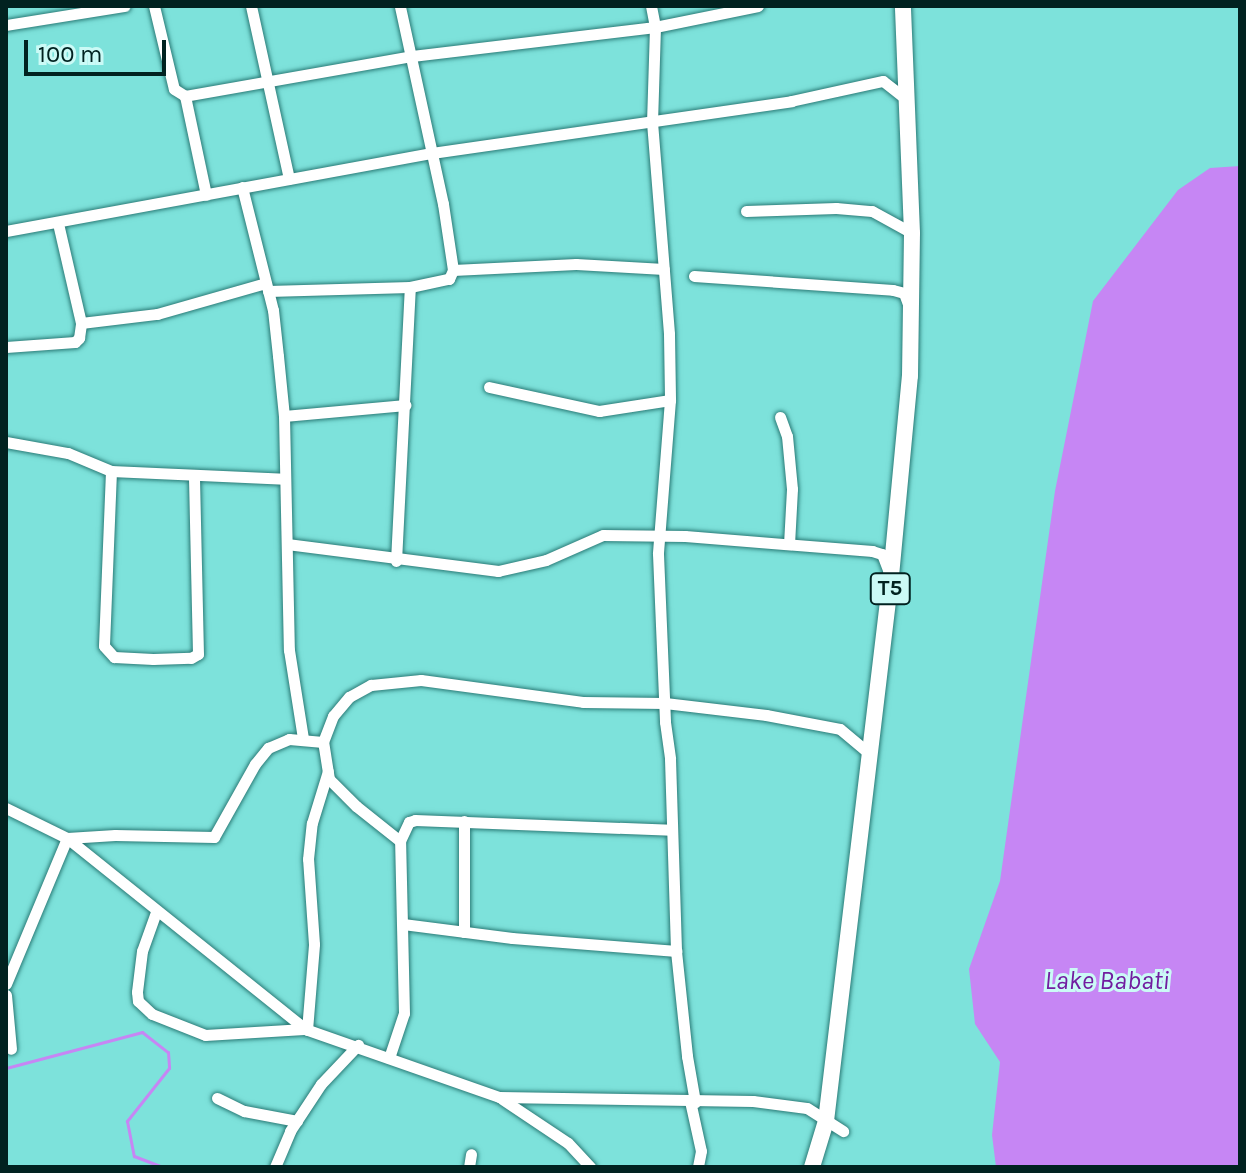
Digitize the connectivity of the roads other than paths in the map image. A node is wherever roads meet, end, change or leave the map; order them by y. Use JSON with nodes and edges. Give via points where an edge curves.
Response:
{"nodes":[{"id":1,"x":124,"y":6,"type":"edge"},
{"id":2,"x":154,"y":6,"type":"edge"},
{"id":3,"x":251,"y":6,"type":"edge"},
{"id":4,"x":400,"y":6,"type":"edge"},
{"id":5,"x":651,"y":6,"type":"edge"},
{"id":6,"x":758,"y":6,"type":"edge"},
{"id":7,"x":903,"y":6,"type":"edge"},
{"id":8,"x":6,"y":25,"type":"edge"},
{"id":9,"x":655,"y":27,"type":"junction"},
{"id":10,"x":412,"y":56,"type":"junction"},
{"id":11,"x":268,"y":81,"type":"junction"},
{"id":12,"x":185,"y":96,"type":"junction"},
{"id":13,"x":907,"y":100,"type":"junction"},
{"id":14,"x":652,"y":122,"type":"junction"},
{"id":15,"x":432,"y":153,"type":"junction"},
{"id":16,"x":289,"y":179,"type":"junction"},
{"id":17,"x":242,"y":187,"type":"junction"},
{"id":18,"x":206,"y":195,"type":"junction"},
{"id":19,"x":746,"y":211,"type":"dead end"},
{"id":20,"x":58,"y":223,"type":"junction"},
{"id":21,"x":6,"y":231,"type":"edge"},
{"id":22,"x":912,"y":233,"type":"junction"},
{"id":23,"x":664,"y":269,"type":"junction"},
{"id":24,"x":453,"y":270,"type":"junction"},
{"id":25,"x":694,"y":276,"type":"dead end"},
{"id":26,"x":267,"y":287,"type":"junction"},
{"id":27,"x":410,"y":287,"type":"junction"},
{"id":28,"x":912,"y":316,"type":"junction"},
{"id":29,"x":81,"y":323,"type":"junction"},
{"id":30,"x":6,"y":347,"type":"edge"},
{"id":31,"x":489,"y":387,"type":"dead end"},
{"id":32,"x":670,"y":400,"type":"junction"},
{"id":33,"x":406,"y":405,"type":"junction"},
{"id":34,"x":284,"y":416,"type":"junction"},
{"id":35,"x":780,"y":417,"type":"dead end"},
{"id":36,"x":6,"y":442,"type":"edge"},
{"id":37,"x":111,"y":471,"type":"junction"},
{"id":38,"x":194,"y":475,"type":"junction"},
{"id":39,"x":284,"y":479,"type":"junction"},
{"id":40,"x":658,"y":535,"type":"junction"},
{"id":41,"x":287,"y":544,"type":"junction"},
{"id":42,"x":789,"y":544,"type":"junction"},
{"id":43,"x":396,"y":561,"type":"junction"},
{"id":44,"x":891,"y":576,"type":"junction"},
{"id":45,"x":665,"y":703,"type":"junction"},
{"id":46,"x":303,"y":738,"type":"junction"},
{"id":47,"x":323,"y":742,"type":"junction"},
{"id":48,"x":870,"y":754,"type":"junction"},
{"id":49,"x":328,"y":771,"type":"junction"},
{"id":50,"x":6,"y":808,"type":"edge"},
{"id":51,"x":464,"y":821,"type":"junction"},
{"id":52,"x":671,"y":830,"type":"junction"},
{"id":53,"x":67,"y":838,"type":"junction"},
{"id":54,"x":400,"y":841,"type":"junction"},
{"id":55,"x":156,"y":912,"type":"junction"},
{"id":56,"x":403,"y":924,"type":"junction"},
{"id":57,"x":464,"y":932,"type":"junction"},
{"id":58,"x":676,"y":951,"type":"junction"},
{"id":59,"x":6,"y":984,"type":"edge"},
{"id":60,"x":6,"y":995,"type":"edge"},
{"id":61,"x":306,"y":1030,"type":"junction"},
{"id":62,"x":358,"y":1045,"type":"junction"},
{"id":63,"x":11,"y":1049,"type":"dead end"},
{"id":64,"x":389,"y":1058,"type":"junction"},
{"id":65,"x":499,"y":1097,"type":"junction"},
{"id":66,"x":217,"y":1098,"type":"dead end"},
{"id":67,"x":693,"y":1102,"type":"junction"},
{"id":68,"x":297,"y":1121,"type":"junction"},
{"id":69,"x":826,"y":1121,"type":"junction"},
{"id":70,"x":843,"y":1131,"type":"dead end"},
{"id":71,"x":471,"y":1154,"type":"dead end"},
{"id":72,"x":275,"y":1167,"type":"edge"},
{"id":73,"x":469,"y":1167,"type":"edge"},
{"id":74,"x":590,"y":1167,"type":"edge"},
{"id":75,"x":698,"y":1167,"type":"edge"},
{"id":76,"x":812,"y":1167,"type":"edge"}],
"edges":[{"from":1,"to":8,"type":"street"},
{"from":2,"to":12,"type":"street","via":[[174,89]]},
{"from":3,"to":11,"type":"street"},
{"from":4,"to":10,"type":"street"},
{"from":5,"to":9,"type":"street"},
{"from":6,"to":9,"type":"street"},
{"from":7,"to":13,"type":"highway","number":"T5"},
{"from":9,"to":10,"type":"street"},
{"from":9,"to":14,"type":"street"},
{"from":10,"to":11,"type":"street"},
{"from":10,"to":15,"type":"street"},
{"from":11,"to":12,"type":"street"},
{"from":11,"to":16,"type":"street"},
{"from":12,"to":18,"type":"street"},
{"from":13,"to":14,"type":"street","via":[[883,81]]},
{"from":13,"to":22,"type":"highway","number":"T5"},
{"from":14,"to":15,"type":"street"},
{"from":14,"to":23,"type":"street"},
{"from":15,"to":16,"type":"street"},
{"from":15,"to":24,"type":"street"},
{"from":16,"to":17,"type":"street"},
{"from":17,"to":18,"type":"street"},
{"from":17,"to":26,"type":"street"},
{"from":18,"to":20,"type":"street"},
{"from":19,"to":22,"type":"street","via":[[872,211]]},
{"from":20,"to":21,"type":"street"},
{"from":20,"to":29,"type":"street"},
{"from":22,"to":28,"type":"highway","number":"T5"},
{"from":23,"to":24,"type":"street","via":[[576,264]]},
{"from":23,"to":32,"type":"street"},
{"from":24,"to":27,"type":"street","via":[[447,281]]},
{"from":25,"to":28,"type":"street","via":[[893,290],[904,293]]},
{"from":26,"to":27,"type":"street"},
{"from":26,"to":29,"type":"street","via":[[157,314]]},
{"from":26,"to":34,"type":"street"},
{"from":27,"to":33,"type":"street"},
{"from":28,"to":44,"type":"highway","number":"T5"},
{"from":29,"to":30,"type":"street","via":[[75,342]]},
{"from":31,"to":32,"type":"street","via":[[599,411]]},
{"from":32,"to":40,"type":"street"},
{"from":33,"to":34,"type":"street"},
{"from":33,"to":43,"type":"street"},
{"from":34,"to":39,"type":"street"},
{"from":35,"to":42,"type":"street","via":[[792,489]]},
{"from":36,"to":37,"type":"street","via":[[68,453]]},
{"from":37,"to":38,"type":"street"},
{"from":37,"to":38,"type":"street","via":[[104,646],[114,657],[153,659],[198,654]]},
{"from":38,"to":39,"type":"street"},
{"from":39,"to":41,"type":"street"},
{"from":40,"to":42,"type":"street"},
{"from":40,"to":43,"type":"street","via":[[603,535],[546,560],[498,571]]},
{"from":40,"to":45,"type":"street"},
{"from":41,"to":43,"type":"street"},
{"from":41,"to":46,"type":"street","via":[[289,650]]},
{"from":42,"to":44,"type":"street","via":[[882,554]]},
{"from":44,"to":48,"type":"highway","number":"T5"},
{"from":45,"to":47,"type":"street","via":[[583,702],[446,681],[395,681],[371,685],[349,697],[333,716]]},
{"from":45,"to":48,"type":"street","via":[[840,729]]},
{"from":45,"to":52,"type":"street"},
{"from":46,"to":47,"type":"street"},
{"from":46,"to":53,"type":"street","via":[[275,744],[260,756],[214,837]]},
{"from":47,"to":49,"type":"street"},
{"from":48,"to":69,"type":"highway","number":"T5"},
{"from":49,"to":54,"type":"street","via":[[335,786]]},
{"from":49,"to":61,"type":"street","via":[[312,823],[308,859],[314,944]]},
{"from":50,"to":53,"type":"street"},
{"from":51,"to":52,"type":"street"},
{"from":51,"to":54,"type":"street","via":[[415,820]]},
{"from":51,"to":57,"type":"street"},
{"from":52,"to":58,"type":"street"},
{"from":53,"to":55,"type":"street"},
{"from":53,"to":59,"type":"street"},
{"from":54,"to":56,"type":"street"},
{"from":55,"to":61,"type":"street"},
{"from":55,"to":61,"type":"street","via":[[142,951],[137,992],[138,1001],[152,1014],[205,1035]]},
{"from":56,"to":57,"type":"street"},
{"from":56,"to":64,"type":"street","via":[[404,1013]]},
{"from":57,"to":58,"type":"street"},
{"from":58,"to":67,"type":"street"},
{"from":60,"to":63,"type":"street"},
{"from":61,"to":62,"type":"street"},
{"from":62,"to":64,"type":"street"},
{"from":62,"to":68,"type":"street","via":[[321,1084]]},
{"from":64,"to":65,"type":"street"},
{"from":65,"to":67,"type":"street"},
{"from":65,"to":74,"type":"street","via":[[568,1143]]},
{"from":66,"to":68,"type":"street","via":[[244,1111]]},
{"from":67,"to":69,"type":"street","via":[[753,1101],[807,1108]]},
{"from":67,"to":75,"type":"street","via":[[701,1151]]},
{"from":68,"to":72,"type":"street"},
{"from":69,"to":70,"type":"street"},
{"from":69,"to":76,"type":"highway","number":"T5"},
{"from":71,"to":73,"type":"street"}]}
